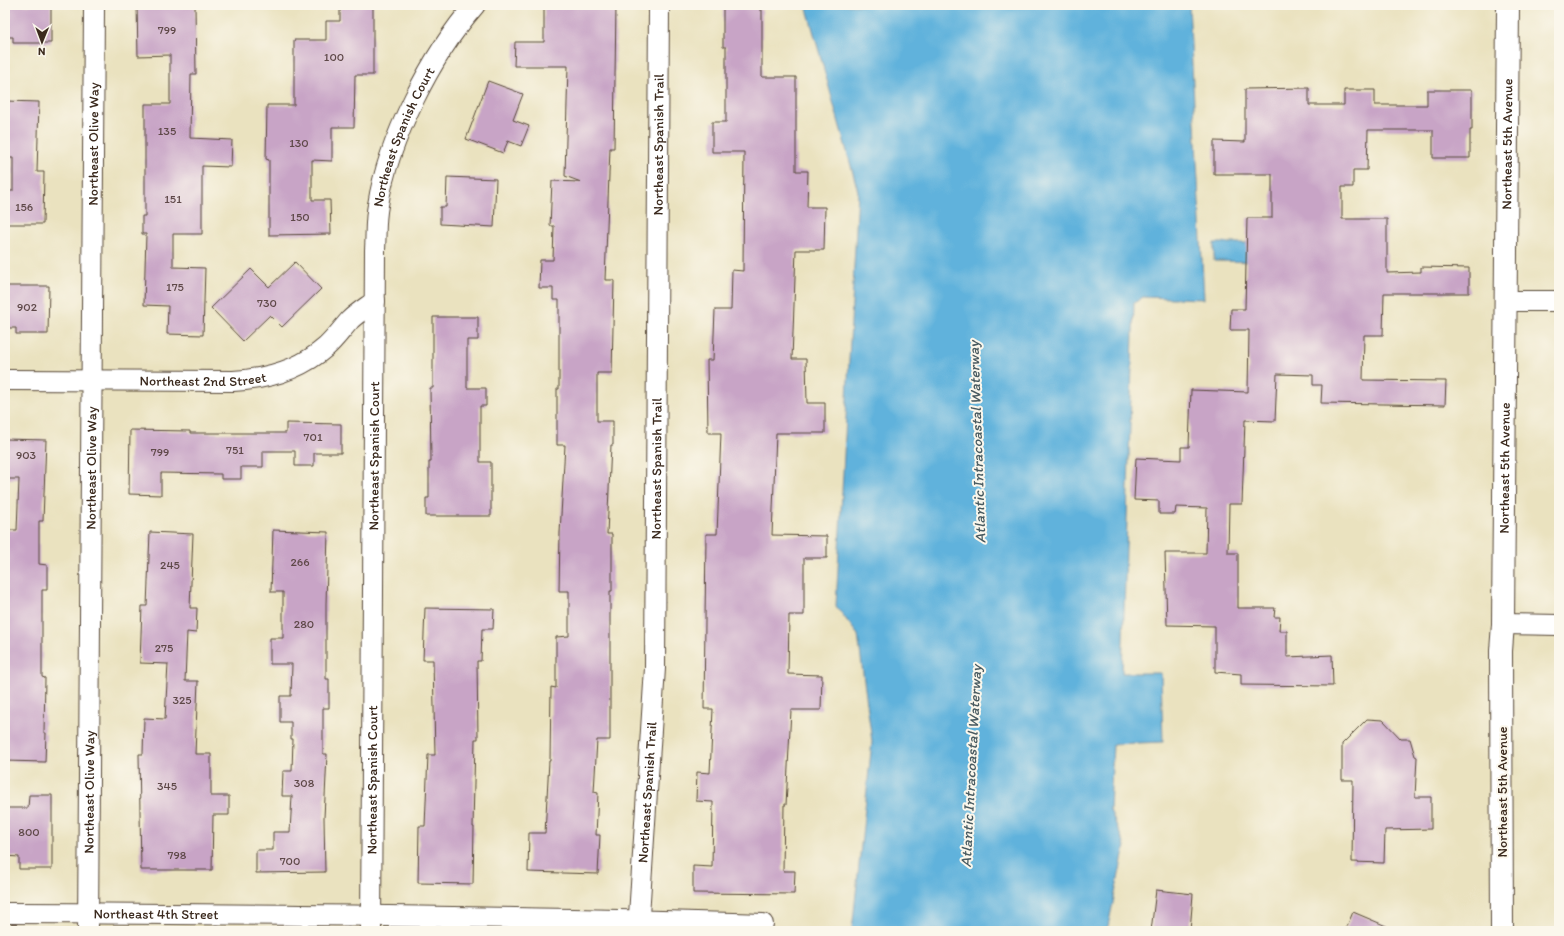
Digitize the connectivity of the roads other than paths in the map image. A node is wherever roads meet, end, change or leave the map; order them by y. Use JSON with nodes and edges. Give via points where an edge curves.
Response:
{"nodes":[{"id":1,"x":94,"y":5,"type":"edge"},
{"id":2,"x":475,"y":5,"type":"edge"},
{"id":3,"x":658,"y":5,"type":"edge"},
{"id":4,"x":1508,"y":5,"type":"edge"},
{"id":5,"x":1506,"y":300,"type":"junction"},
{"id":6,"x":375,"y":301,"type":"junction"},
{"id":7,"x":1559,"y":301,"type":"edge"},
{"id":8,"x":5,"y":380,"type":"edge"},
{"id":9,"x":91,"y":380,"type":"junction"},
{"id":10,"x":1503,"y":624,"type":"junction"},
{"id":11,"x":1559,"y":625,"type":"edge"},
{"id":12,"x":5,"y":913,"type":"edge"},
{"id":13,"x":88,"y":922,"type":"edge"},
{"id":14,"x":371,"y":923,"type":"edge"},
{"id":15,"x":762,"y":924,"type":"dead end"},
{"id":16,"x":638,"y":926,"type":"edge"},
{"id":17,"x":1502,"y":931,"type":"edge"}],
"edges":[{"from":1,"to":9,"type":"street","name":"Northeast Olive Way"},
{"from":2,"to":6,"type":"street","name":"Northeast Spanish Court","via":[[442,50],[417,93],[388,161],[378,205]]},
{"from":3,"to":16,"type":"street","name":"Northeast Spanish Trail","via":[[655,668]]},
{"from":4,"to":5,"type":"street","name":"Northeast 5th Avenue"},
{"from":5,"to":7,"type":"street"},
{"from":5,"to":10,"type":"street","name":"Northeast 5th Avenue"},
{"from":6,"to":9,"type":"street","name":"Northeast 2nd Street","via":[[351,319],[325,348],[291,369],[272,376],[233,381]]},
{"from":6,"to":14,"type":"street","name":"Northeast Spanish Court"},
{"from":8,"to":9,"type":"street","name":"Northeast 2nd Street"},
{"from":9,"to":13,"type":"street","name":"Northeast Olive Way"},
{"from":10,"to":11,"type":"street"},
{"from":10,"to":17,"type":"street","name":"Northeast 5th Avenue"},
{"from":12,"to":13,"type":"street","name":"Northeast 4th Street"},
{"from":13,"to":14,"type":"street","name":"Northeast 4th Street"},
{"from":14,"to":16,"type":"street","name":"Northeast 4th Street"},
{"from":15,"to":16,"type":"street","name":"Northeast 4th Street"}]}
